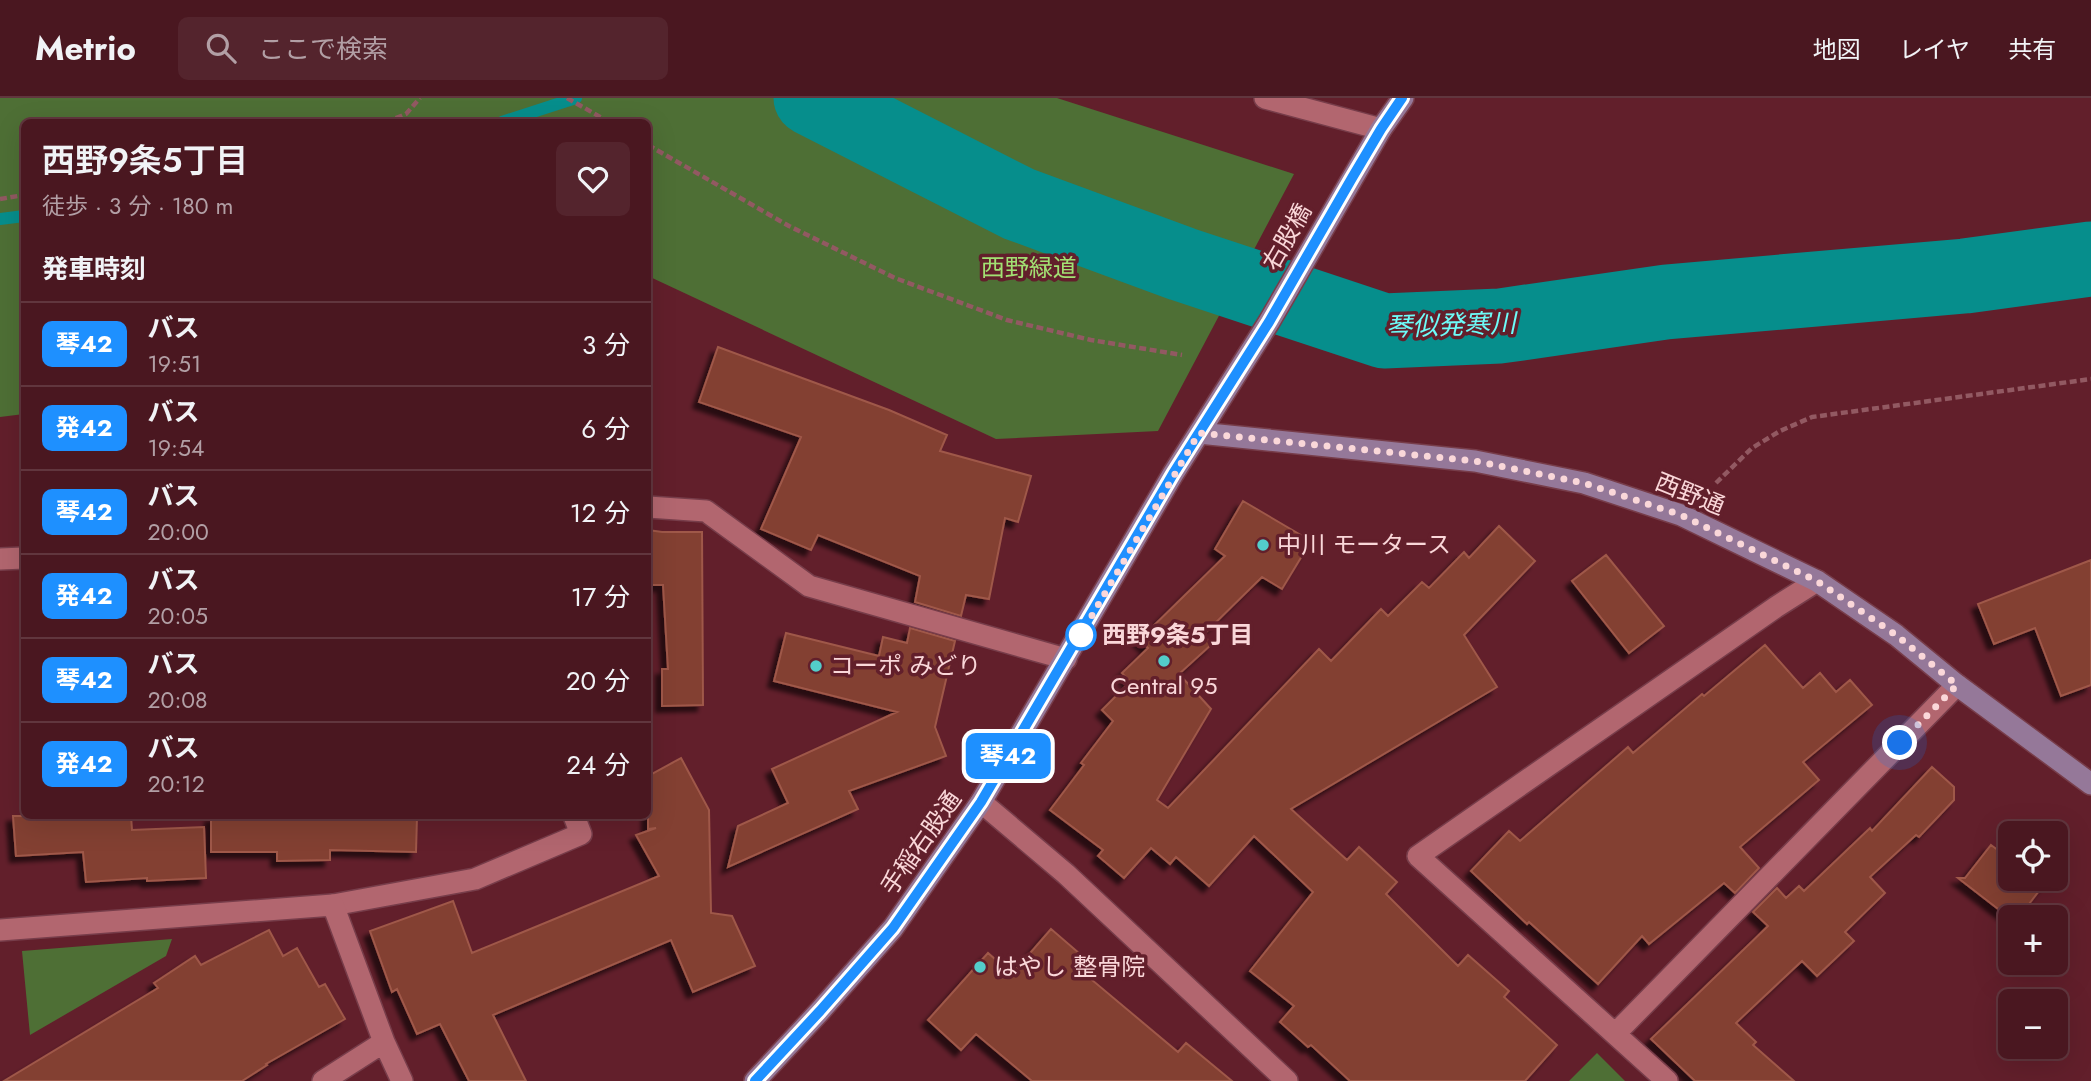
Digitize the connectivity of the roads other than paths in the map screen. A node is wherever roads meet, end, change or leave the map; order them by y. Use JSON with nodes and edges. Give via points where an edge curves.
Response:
{"nodes":[{"id":1,"x":1265,"y":98,"type":"edge"},
{"id":2,"x":1403,"y":98,"type":"edge"},
{"id":3,"x":1381,"y":129,"type":"junction"},
{"id":4,"x":1269,"y":322,"type":"joint"},
{"id":5,"x":1199,"y":433,"type":"junction"},
{"id":6,"x":651,"y":507,"type":"edge"},
{"id":7,"x":21,"y":558,"type":"edge"},
{"id":8,"x":0,"y":559,"type":"edge"},
{"id":9,"x":1817,"y":581,"type":"junction"},
{"id":10,"x":1066,"y":659,"type":"junction"},
{"id":11,"x":1957,"y":685,"type":"junction"},
{"id":12,"x":2091,"y":783,"type":"edge"},
{"id":13,"x":981,"y":802,"type":"junction"},
{"id":14,"x":575,"y":819,"type":"edge"},
{"id":15,"x":333,"y":905,"type":"junction"},
{"id":16,"x":0,"y":930,"type":"edge"},
{"id":17,"x":1615,"y":1034,"type":"junction"},
{"id":18,"x":384,"y":1042,"type":"junction"},
{"id":19,"x":323,"y":1081,"type":"edge"},
{"id":20,"x":401,"y":1081,"type":"edge"},
{"id":21,"x":755,"y":1081,"type":"edge"},
{"id":22,"x":1287,"y":1081,"type":"edge"},
{"id":23,"x":1667,"y":1081,"type":"edge"}],
"edges":[{"from":1,"to":3,"type":"street"},
{"from":2,"to":3,"type":"street"},
{"from":3,"to":4,"type":"street","name":"右股橋"},
{"from":4,"to":5,"type":"street","name":"手稲右股通"},
{"from":5,"to":9,"type":"street","name":"西野通","via":[[1475,461],[1584,483],[1681,515]]},
{"from":5,"to":10,"type":"street","name":"手稲右股通"},
{"from":6,"to":10,"type":"street","via":[[706,511],[809,586]]},
{"from":7,"to":8,"type":"street"},
{"from":9,"to":11,"type":"street","name":"西野通","via":[[1896,635]]},
{"from":9,"to":17,"type":"street","via":[[1419,856]]},
{"from":10,"to":13,"type":"street","name":"手稲右股通"},
{"from":11,"to":12,"type":"street","name":"西野通"},
{"from":11,"to":17,"type":"street"},
{"from":13,"to":21,"type":"street","name":"手稲右股通","via":[[893,928]]},
{"from":13,"to":22,"type":"street","via":[[1066,874]]},
{"from":14,"to":15,"type":"street","via":[[581,834],[475,879]]},
{"from":15,"to":16,"type":"street"},
{"from":15,"to":18,"type":"street"},
{"from":17,"to":23,"type":"street"},
{"from":18,"to":19,"type":"street"},
{"from":18,"to":20,"type":"street"}]}
